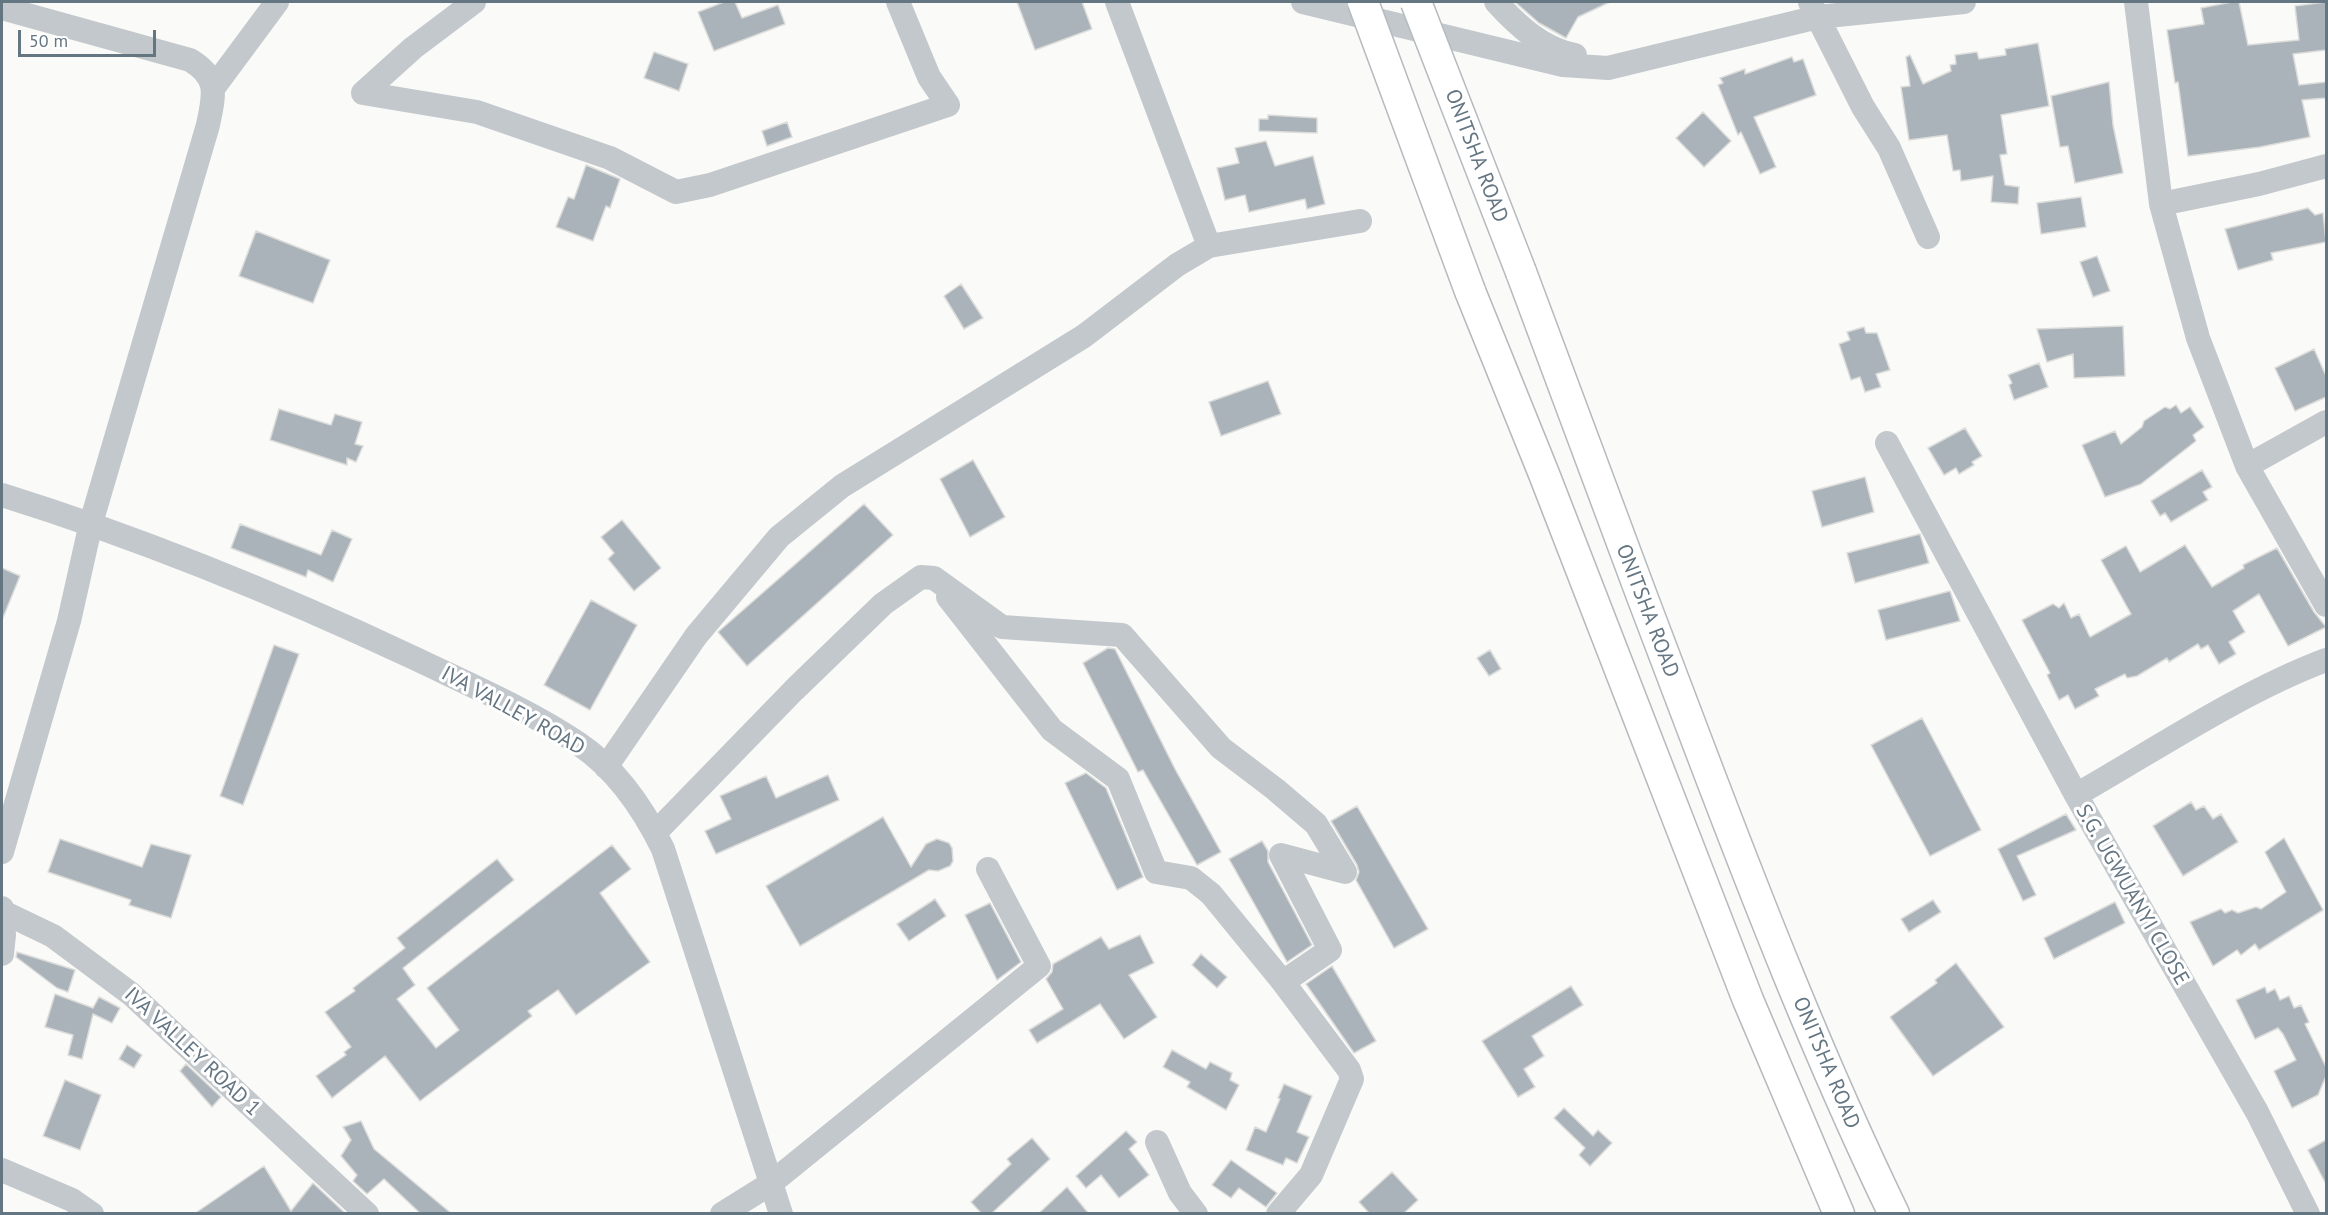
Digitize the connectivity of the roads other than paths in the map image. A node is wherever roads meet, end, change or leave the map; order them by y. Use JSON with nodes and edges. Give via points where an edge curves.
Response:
{"nodes":[{"id":1,"x":277,"y":2,"type":"edge"},
{"id":2,"x":474,"y":2,"type":"edge"},
{"id":3,"x":898,"y":2,"type":"edge"},
{"id":4,"x":1117,"y":2,"type":"edge"},
{"id":5,"x":1303,"y":2,"type":"edge"},
{"id":6,"x":1363,"y":2,"type":"edge"},
{"id":7,"x":1416,"y":2,"type":"edge"},
{"id":8,"x":1496,"y":2,"type":"edge"},
{"id":9,"x":1964,"y":2,"type":"edge"},
{"id":10,"x":2136,"y":2,"type":"edge"},
{"id":11,"x":2,"y":8,"type":"edge"},
{"id":12,"x":1814,"y":9,"type":"edge"},
{"id":13,"x":1608,"y":68,"type":"junction"},
{"id":14,"x":214,"y":87,"type":"junction"},
{"id":15,"x":2326,"y":166,"type":"edge"},
{"id":16,"x":2161,"y":204,"type":"junction"},
{"id":17,"x":1360,"y":221,"type":"dead end"},
{"id":18,"x":1928,"y":237,"type":"dead end"},
{"id":19,"x":1209,"y":246,"type":"junction"},
{"id":20,"x":2326,"y":422,"type":"edge"},
{"id":21,"x":1887,"y":443,"type":"dead end"},
{"id":22,"x":2247,"y":465,"type":"junction"},
{"id":23,"x":2,"y":495,"type":"edge"},
{"id":24,"x":91,"y":523,"type":"junction"},
{"id":25,"x":934,"y":578,"type":"junction"},
{"id":26,"x":2326,"y":605,"type":"edge"},
{"id":27,"x":2326,"y":660,"type":"edge"},
{"id":28,"x":606,"y":767,"type":"junction"},
{"id":29,"x":2076,"y":795,"type":"junction"},
{"id":30,"x":655,"y":833,"type":"junction"},
{"id":31,"x":2,"y":852,"type":"edge"},
{"id":32,"x":988,"y":869,"type":"dead end"},
{"id":33,"x":2,"y":910,"type":"edge"},
{"id":34,"x":2,"y":954,"type":"edge"},
{"id":35,"x":1283,"y":982,"type":"junction"},
{"id":36,"x":1157,"y":1142,"type":"dead end"},
{"id":37,"x":2,"y":1170,"type":"edge"},
{"id":38,"x":770,"y":1184,"type":"junction"},
{"id":39,"x":92,"y":1214,"type":"edge"},
{"id":40,"x":367,"y":1214,"type":"edge"},
{"id":41,"x":722,"y":1214,"type":"edge"},
{"id":42,"x":781,"y":1214,"type":"edge"},
{"id":43,"x":1196,"y":1214,"type":"edge"},
{"id":44,"x":1278,"y":1214,"type":"edge"},
{"id":45,"x":1839,"y":1214,"type":"edge"},
{"id":46,"x":1894,"y":1214,"type":"edge"},
{"id":47,"x":2308,"y":1214,"type":"edge"}],
"edges":[{"from":1,"to":14,"type":"street"},
{"from":2,"to":3,"type":"street","via":[[413,48],[363,93],[477,112],[610,158],[676,192],[710,185],[948,105],[929,77]]},
{"from":4,"to":19,"type":"street"},
{"from":5,"to":13,"type":"street","via":[[1563,65]]},
{"from":6,"to":45,"type":"main road","bridge":true,"via":[[1470,291],[1748,1000]]},
{"from":7,"to":46,"type":"main road","name":"ONITSHA ROAD","bridge":true,"via":[[1764,915],[1851,1125]]},
{"from":8,"to":13,"type":"street","via":[[1525,31],[1547,45]]},
{"from":9,"to":12,"type":"street"},
{"from":10,"to":16,"type":"street"},
{"from":11,"to":14,"type":"street","via":[[190,60],[208,73]]},
{"from":12,"to":13,"type":"street"},
{"from":12,"to":18,"type":"street","via":[[1863,107],[1889,148]]},
{"from":14,"to":24,"type":"street","via":[[208,125]]},
{"from":15,"to":16,"type":"street"},
{"from":16,"to":22,"type":"street","via":[[2198,338]]},
{"from":17,"to":19,"type":"street"},
{"from":19,"to":28,"type":"street","via":[[1177,265],[1084,336],[842,486],[779,537],[696,636]]},
{"from":20,"to":22,"type":"street"},
{"from":21,"to":29,"type":"street"},
{"from":22,"to":26,"type":"street"},
{"from":23,"to":24,"type":"street","name":"IVA VALLEY ROAD"},
{"from":24,"to":28,"type":"street","name":"IVA VALLEY ROAD","via":[[349,628],[487,693],[579,744]]},
{"from":24,"to":31,"type":"street","via":[[69,621]]},
{"from":25,"to":30,"type":"street","via":[[921,577],[883,604]]},
{"from":25,"to":35,"type":"street","via":[[1052,730],[1118,779],[1156,872],[1191,878],[1198,883]]},
{"from":25,"to":35,"type":"street","via":[[1002,627],[1122,635],[1221,748],[1316,824],[1345,872],[1281,855],[1330,950]]},
{"from":27,"to":29,"type":"street","name":"S.G. UGWUANYI CLOSE","via":[[2242,700]]},
{"from":28,"to":30,"type":"street","name":"IVA VALLEY ROAD","via":[[631,794]]},
{"from":29,"to":47,"type":"street","name":"S.G. UGWUANYI CLOSE","via":[[2257,1112]]},
{"from":30,"to":38,"type":"street","name":"IVA VALLEY ROAD"},
{"from":32,"to":38,"type":"street","via":[[1040,966]]},
{"from":33,"to":34,"type":"street"},
{"from":33,"to":40,"type":"street","name":"IVA VALLEY ROAD 1","via":[[53,936],[131,994]]},
{"from":35,"to":44,"type":"street","via":[[1352,1079],[1311,1175]]},
{"from":36,"to":43,"type":"street","via":[[1180,1193]]},
{"from":37,"to":39,"type":"street","via":[[72,1200]]},
{"from":38,"to":41,"type":"street"},
{"from":38,"to":42,"type":"street","name":"IVA VALLEY ROAD"}]}
